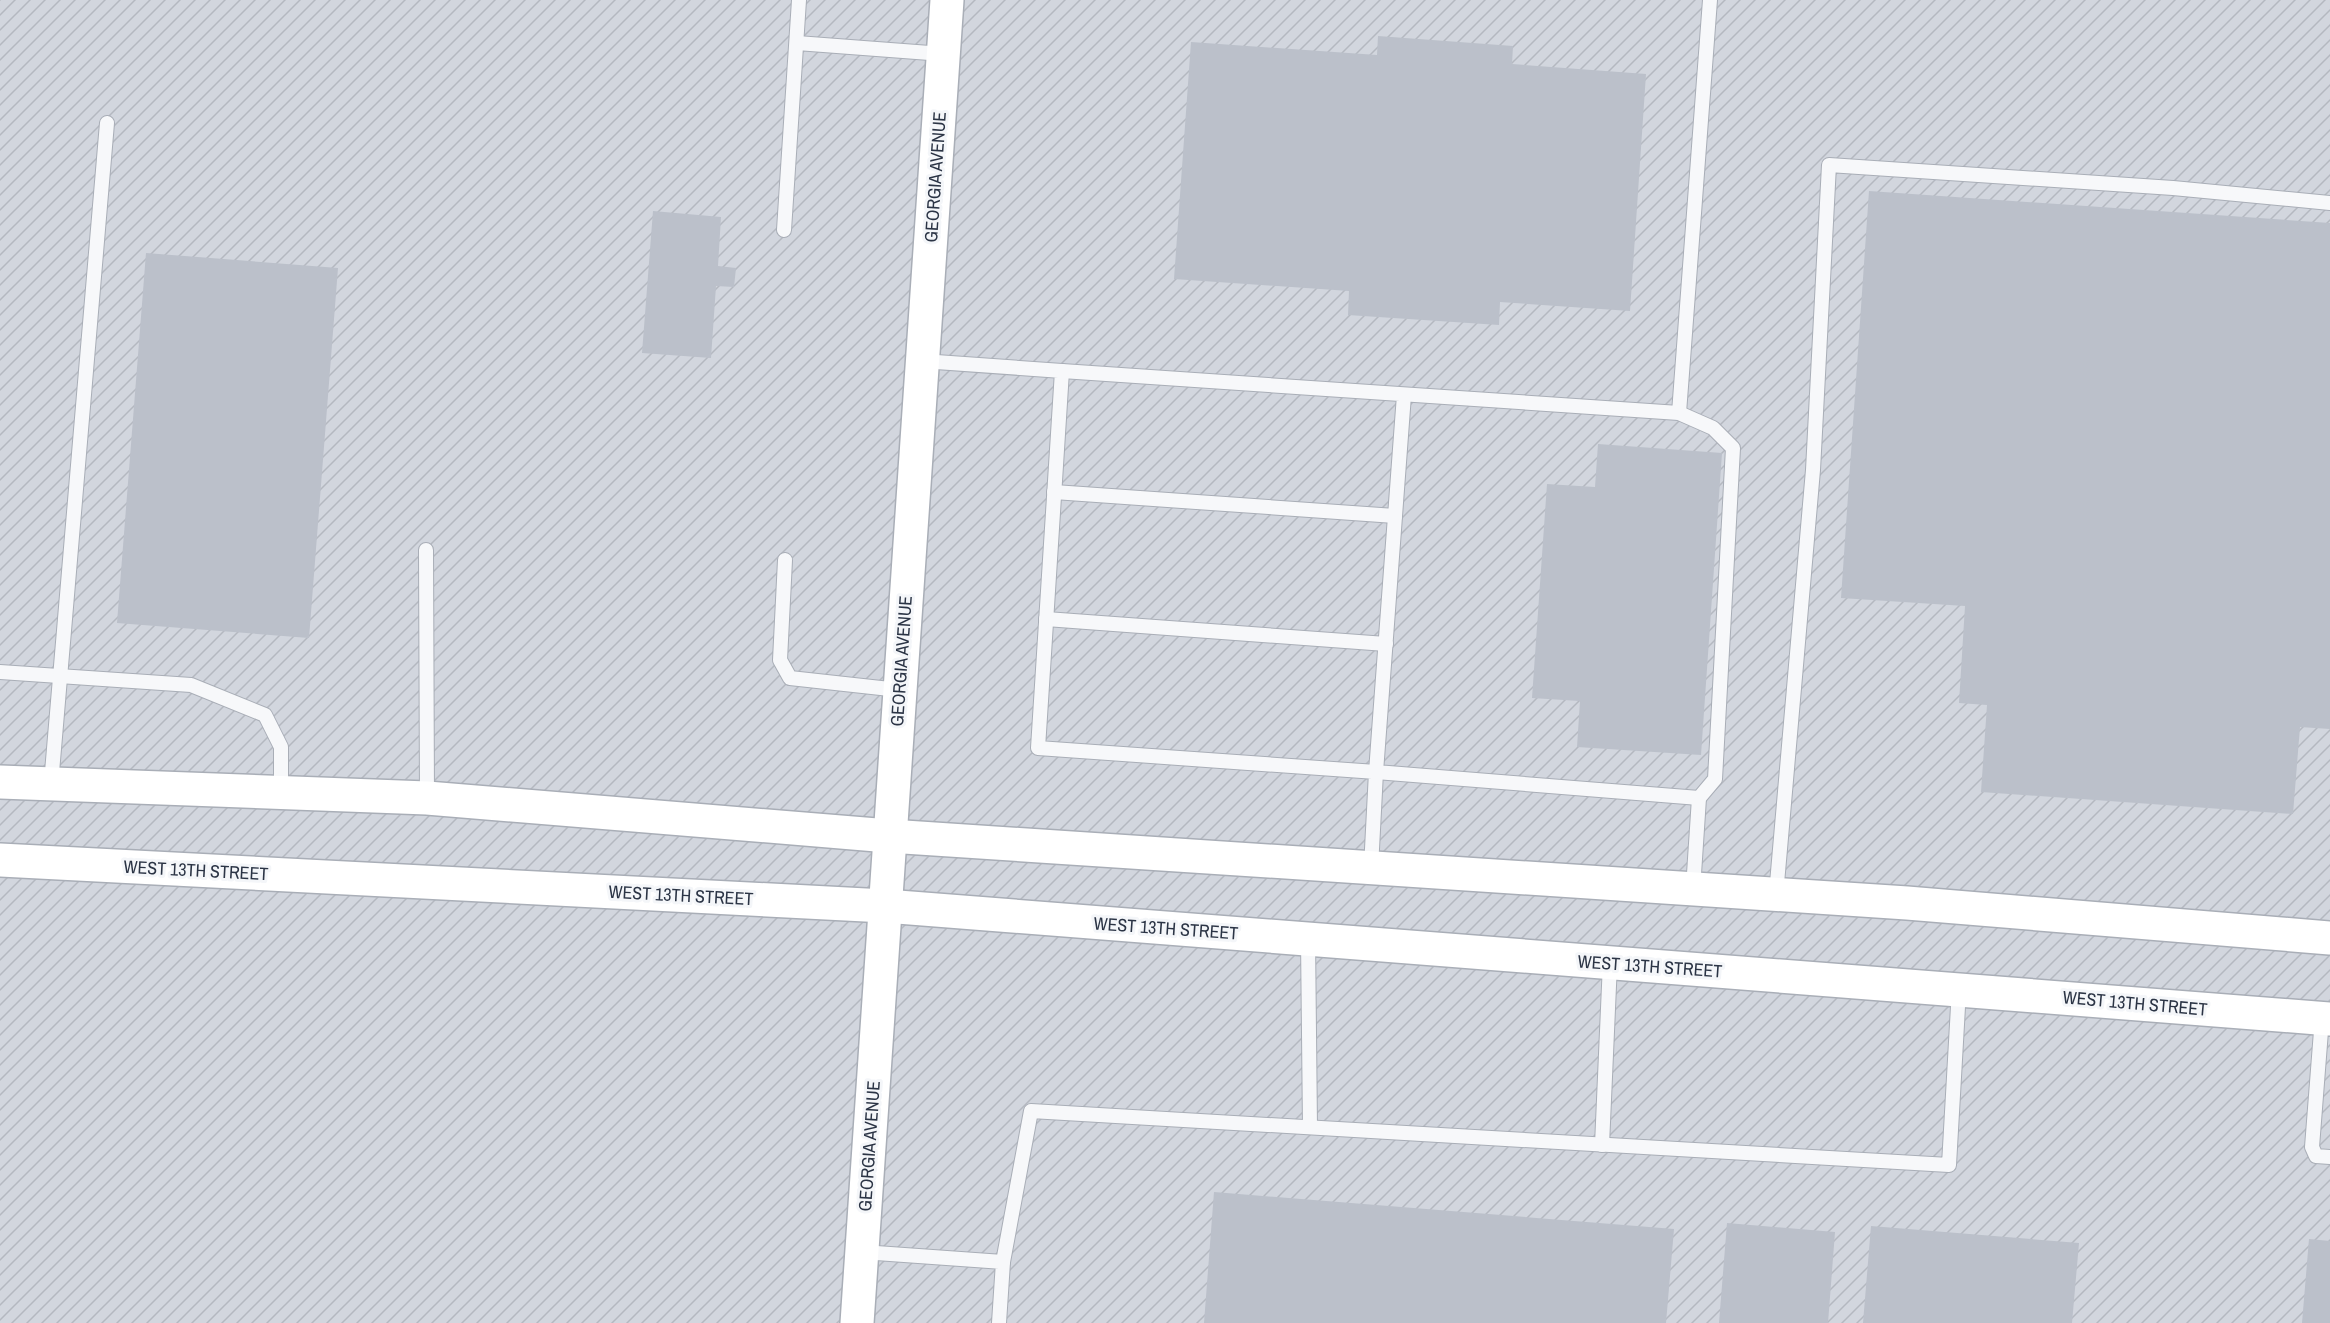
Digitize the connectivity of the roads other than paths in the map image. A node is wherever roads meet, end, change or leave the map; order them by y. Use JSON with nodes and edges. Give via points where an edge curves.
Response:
{"nodes":[{"id":1,"x":799,"y":0,"type":"edge"},
{"id":2,"x":947,"y":0,"type":"edge"},
{"id":3,"x":1710,"y":0,"type":"edge"},
{"id":4,"x":797,"y":43,"type":"junction"},
{"id":5,"x":943,"y":54,"type":"junction"},
{"id":6,"x":107,"y":123,"type":"dead end"},
{"id":7,"x":2330,"y":203,"type":"edge"},
{"id":8,"x":784,"y":230,"type":"dead end"},
{"id":9,"x":922,"y":361,"type":"junction"},
{"id":10,"x":1062,"y":371,"type":"junction"},
{"id":11,"x":1404,"y":394,"type":"junction"},
{"id":12,"x":1679,"y":413,"type":"junction"},
{"id":13,"x":1054,"y":492,"type":"junction"},
{"id":14,"x":1395,"y":516,"type":"junction"},
{"id":15,"x":426,"y":550,"type":"dead end"},
{"id":16,"x":785,"y":560,"type":"dead end"},
{"id":17,"x":1046,"y":619,"type":"junction"},
{"id":18,"x":1386,"y":644,"type":"junction"},
{"id":19,"x":0,"y":672,"type":"edge"},
{"id":20,"x":60,"y":676,"type":"junction"},
{"id":21,"x":899,"y":690,"type":"junction"},
{"id":22,"x":1376,"y":772,"type":"junction"},
{"id":23,"x":0,"y":782,"type":"edge"},
{"id":24,"x":51,"y":784,"type":"junction"},
{"id":25,"x":281,"y":793,"type":"junction"},
{"id":26,"x":427,"y":798,"type":"junction"},
{"id":27,"x":1699,"y":798,"type":"junction"},
{"id":28,"x":889,"y":836,"type":"junction"},
{"id":29,"x":0,"y":860,"type":"edge"},
{"id":30,"x":1371,"y":868,"type":"junction"},
{"id":31,"x":1693,"y":890,"type":"junction"},
{"id":32,"x":1776,"y":895,"type":"junction"},
{"id":33,"x":885,"y":906,"type":"junction"},
{"id":34,"x":2330,"y":938,"type":"edge"},
{"id":35,"x":1308,"y":939,"type":"junction"},
{"id":36,"x":1610,"y":963,"type":"junction"},
{"id":37,"x":1959,"y":989,"type":"junction"},
{"id":38,"x":2326,"y":1018,"type":"edge"},
{"id":39,"x":1310,"y":1127,"type":"junction"},
{"id":40,"x":1602,"y":1145,"type":"junction"},
{"id":41,"x":2330,"y":1157,"type":"edge"},
{"id":42,"x":862,"y":1252,"type":"junction"},
{"id":43,"x":1003,"y":1262,"type":"junction"},
{"id":44,"x":857,"y":1323,"type":"edge"},
{"id":45,"x":999,"y":1323,"type":"edge"}],
"edges":[{"from":1,"to":4,"type":"lane"},
{"from":2,"to":5,"type":"main road","name":"GEORGIA AVENUE"},
{"from":3,"to":12,"type":"lane"},
{"from":4,"to":5,"type":"lane"},
{"from":4,"to":8,"type":"lane"},
{"from":5,"to":9,"type":"main road","name":"GEORGIA AVENUE"},
{"from":6,"to":20,"type":"lane"},
{"from":7,"to":32,"type":"lane","via":[[2174,188],[1829,165],[1813,470]]},
{"from":9,"to":10,"type":"lane"},
{"from":9,"to":21,"type":"main road","name":"GEORGIA AVENUE"},
{"from":10,"to":11,"type":"lane"},
{"from":10,"to":13,"type":"lane"},
{"from":11,"to":12,"type":"lane"},
{"from":11,"to":14,"type":"lane"},
{"from":12,"to":27,"type":"lane","via":[[1713,428],[1733,448],[1715,779]]},
{"from":13,"to":14,"type":"lane"},
{"from":13,"to":17,"type":"lane"},
{"from":14,"to":18,"type":"lane"},
{"from":15,"to":26,"type":"lane"},
{"from":16,"to":21,"type":"lane","via":[[780,660],[790,678]]},
{"from":17,"to":18,"type":"lane"},
{"from":17,"to":22,"type":"lane","via":[[1038,748]]},
{"from":18,"to":22,"type":"lane"},
{"from":19,"to":20,"type":"lane"},
{"from":20,"to":24,"type":"lane"},
{"from":20,"to":25,"type":"lane","via":[[191,685],[266,715],[281,747]]},
{"from":21,"to":28,"type":"main road","name":"GEORGIA AVENUE"},
{"from":22,"to":27,"type":"lane"},
{"from":22,"to":30,"type":"lane"},
{"from":23,"to":24,"type":"main road"},
{"from":24,"to":25,"type":"main road"},
{"from":25,"to":26,"type":"main road"},
{"from":26,"to":28,"type":"main road"},
{"from":27,"to":31,"type":"lane"},
{"from":28,"to":30,"type":"main road"},
{"from":28,"to":33,"type":"main road","name":"GEORGIA AVENUE"},
{"from":29,"to":33,"type":"main road","name":"WEST 13TH STREET"},
{"from":30,"to":31,"type":"main road"},
{"from":31,"to":32,"type":"main road"},
{"from":32,"to":34,"type":"main road"},
{"from":33,"to":35,"type":"main road","name":"WEST 13TH STREET"},
{"from":33,"to":42,"type":"main road","name":"GEORGIA AVENUE"},
{"from":35,"to":36,"type":"main road","name":"WEST 13TH STREET"},
{"from":35,"to":39,"type":"lane"},
{"from":36,"to":37,"type":"main road","name":"WEST 13TH STREET"},
{"from":36,"to":40,"type":"lane"},
{"from":37,"to":38,"type":"main road","name":"WEST 13TH STREET"},
{"from":37,"to":40,"type":"lane","via":[[1949,1165]]},
{"from":38,"to":41,"type":"lane","via":[[2312,1148],[2316,1156]]},
{"from":39,"to":40,"type":"lane"},
{"from":39,"to":43,"type":"lane","via":[[1031,1112]]},
{"from":42,"to":43,"type":"lane"},
{"from":42,"to":44,"type":"main road","name":"GEORGIA AVENUE"},
{"from":43,"to":45,"type":"lane"}]}
